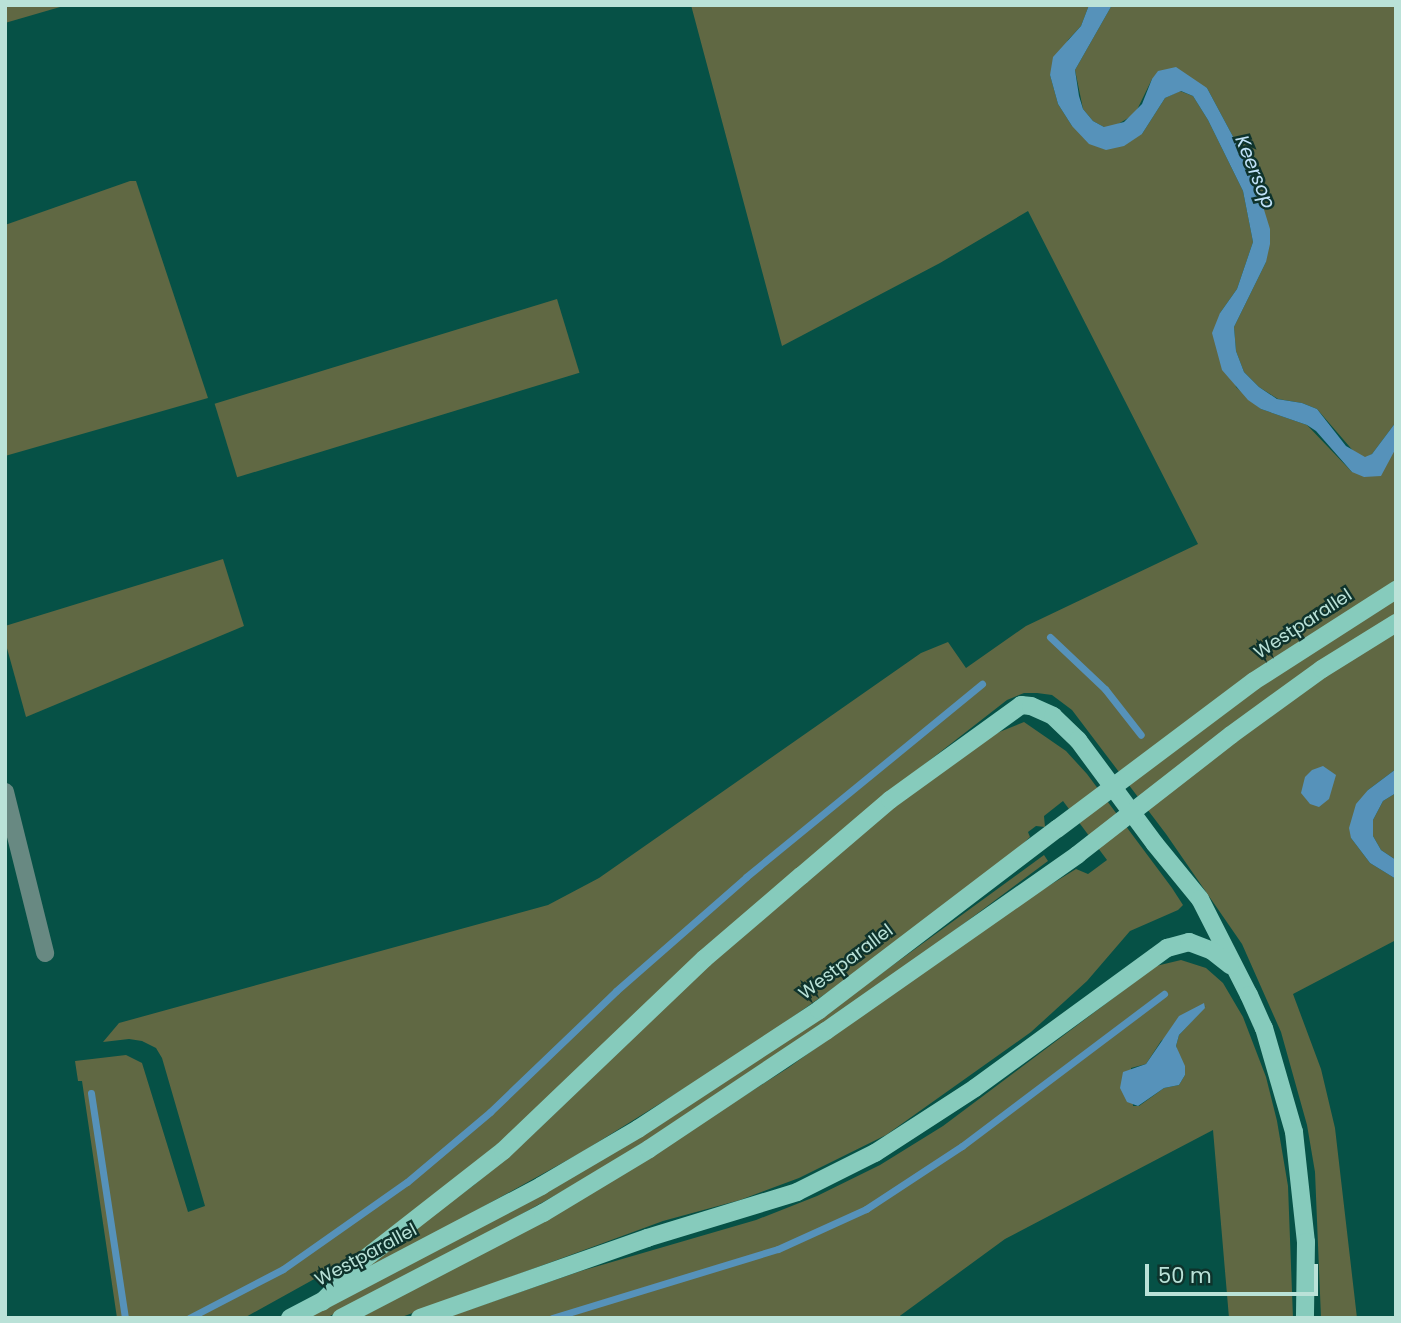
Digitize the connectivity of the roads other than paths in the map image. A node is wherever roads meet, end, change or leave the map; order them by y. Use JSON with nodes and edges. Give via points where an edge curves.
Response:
{"nodes":[{"id":1,"x":1396,"y":590,"type":"edge"},
{"id":2,"x":1396,"y":623,"type":"edge"},
{"id":3,"x":5,"y":792,"type":"edge"},
{"id":4,"x":45,"y":953,"type":"dead end"},
{"id":5,"x":1233,"y":968,"type":"junction"},
{"id":6,"x":322,"y":1302,"type":"junction"},
{"id":7,"x":290,"y":1318,"type":"edge"},
{"id":8,"x":341,"y":1318,"type":"edge"},
{"id":9,"x":420,"y":1318,"type":"edge"},
{"id":10,"x":1305,"y":1318,"type":"edge"}],
"edges":[{"from":1,"to":6,"type":"main road","name":"Westparallel","bridge":true,"via":[[1254,681],[819,1010],[638,1129],[541,1186]]},
{"from":2,"to":8,"type":"main road","bridge":true,"via":[[1272,705],[1077,855],[649,1149],[543,1213]]},
{"from":3,"to":4,"type":"street"},
{"from":5,"to":6,"type":"main road","via":[[1200,899],[1078,740],[1053,716],[1021,705],[890,800],[791,884],[695,968],[503,1151],[362,1261]]},
{"from":5,"to":9,"type":"main road","via":[[1212,951],[1189,942],[1167,948],[975,1088],[875,1153],[797,1192],[647,1238]]},
{"from":5,"to":10,"type":"main road","via":[[1265,1028],[1294,1132],[1306,1241]]},
{"from":6,"to":7,"type":"main road","name":"Westparallel"}]}
